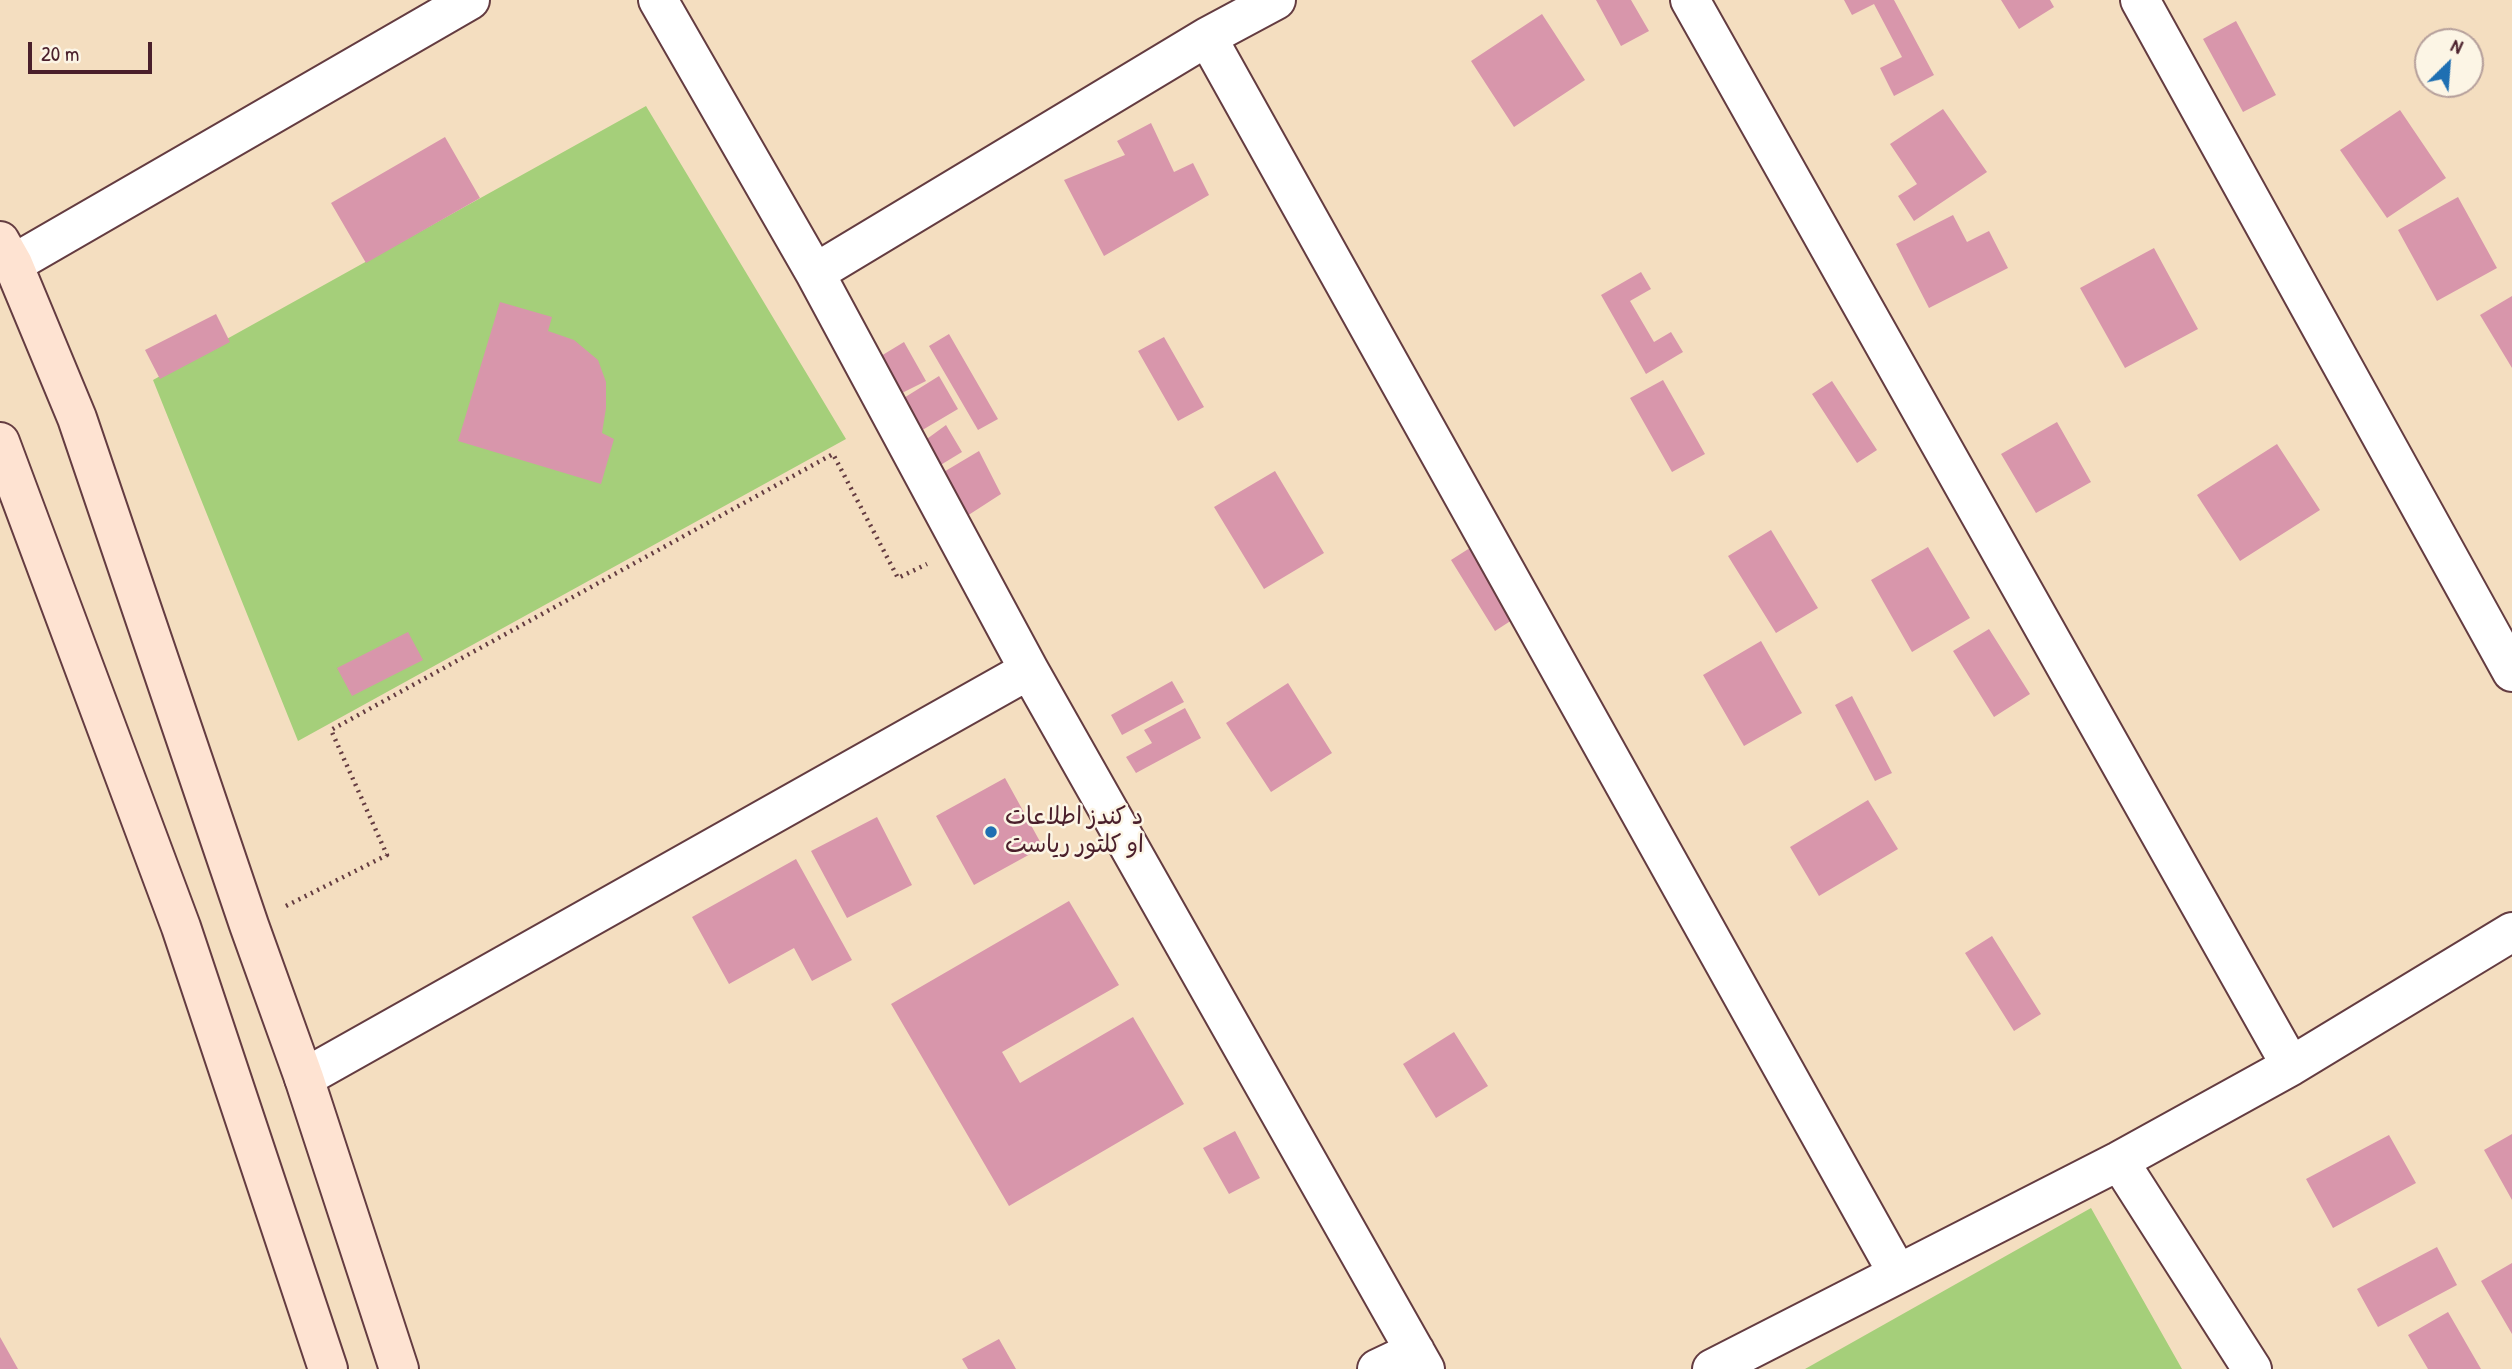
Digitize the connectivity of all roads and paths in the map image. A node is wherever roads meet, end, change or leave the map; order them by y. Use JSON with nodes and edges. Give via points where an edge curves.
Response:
{"nodes":[{"id":1,"x":470,"y":0,"type":"edge"},
{"id":2,"x":658,"y":0,"type":"edge"},
{"id":3,"x":1276,"y":0,"type":"edge"},
{"id":4,"x":1690,"y":0,"type":"edge"},
{"id":5,"x":2140,"y":0,"type":"edge"},
{"id":6,"x":1207,"y":37,"type":"junction"},
{"id":7,"x":6,"y":252,"type":"edge"},
{"id":8,"x":815,"y":273,"type":"junction"},
{"id":9,"x":0,"y":442,"type":"edge"},
{"id":10,"x":963,"y":547,"type":"junction"},
{"id":11,"x":1029,"y":670,"type":"junction"},
{"id":12,"x":2512,"y":672,"type":"edge"},
{"id":13,"x":249,"y":925,"type":"junction"},
{"id":14,"x":2512,"y":932,"type":"edge"},
{"id":15,"x":2291,"y":1066,"type":"junction"},
{"id":16,"x":304,"y":1078,"type":"junction"},
{"id":17,"x":2119,"y":1161,"type":"junction"},
{"id":18,"x":1898,"y":1274,"type":"junction"},
{"id":19,"x":1420,"y":1360,"type":"edge"},
{"id":20,"x":328,"y":1369,"type":"edge"},
{"id":21,"x":399,"y":1369,"type":"edge"},
{"id":22,"x":1377,"y":1369,"type":"edge"},
{"id":23,"x":1712,"y":1369,"type":"edge"},
{"id":24,"x":2252,"y":1369,"type":"edge"}],
"edges":[{"from":1,"to":7,"type":"street"},
{"from":2,"to":8,"type":"street"},
{"from":3,"to":6,"type":"street"},
{"from":4,"to":15,"type":"street"},
{"from":5,"to":12,"type":"street"},
{"from":6,"to":8,"type":"street"},
{"from":6,"to":18,"type":"street"},
{"from":7,"to":13,"type":"main road","via":[[77,418]]},
{"from":8,"to":10,"type":"street"},
{"from":9,"to":20,"type":"main road","via":[[181,927]]},
{"from":10,"to":11,"type":"street"},
{"from":10,"to":13,"type":"path","via":[[898,578],[833,454],[331,730],[387,855]]},
{"from":11,"to":16,"type":"street"},
{"from":11,"to":19,"type":"street"},
{"from":13,"to":16,"type":"main road"},
{"from":14,"to":15,"type":"street"},
{"from":15,"to":17,"type":"street"},
{"from":16,"to":21,"type":"main road"},
{"from":17,"to":18,"type":"street"},
{"from":17,"to":24,"type":"street"},
{"from":18,"to":23,"type":"street"},
{"from":19,"to":22,"type":"street"}]}
